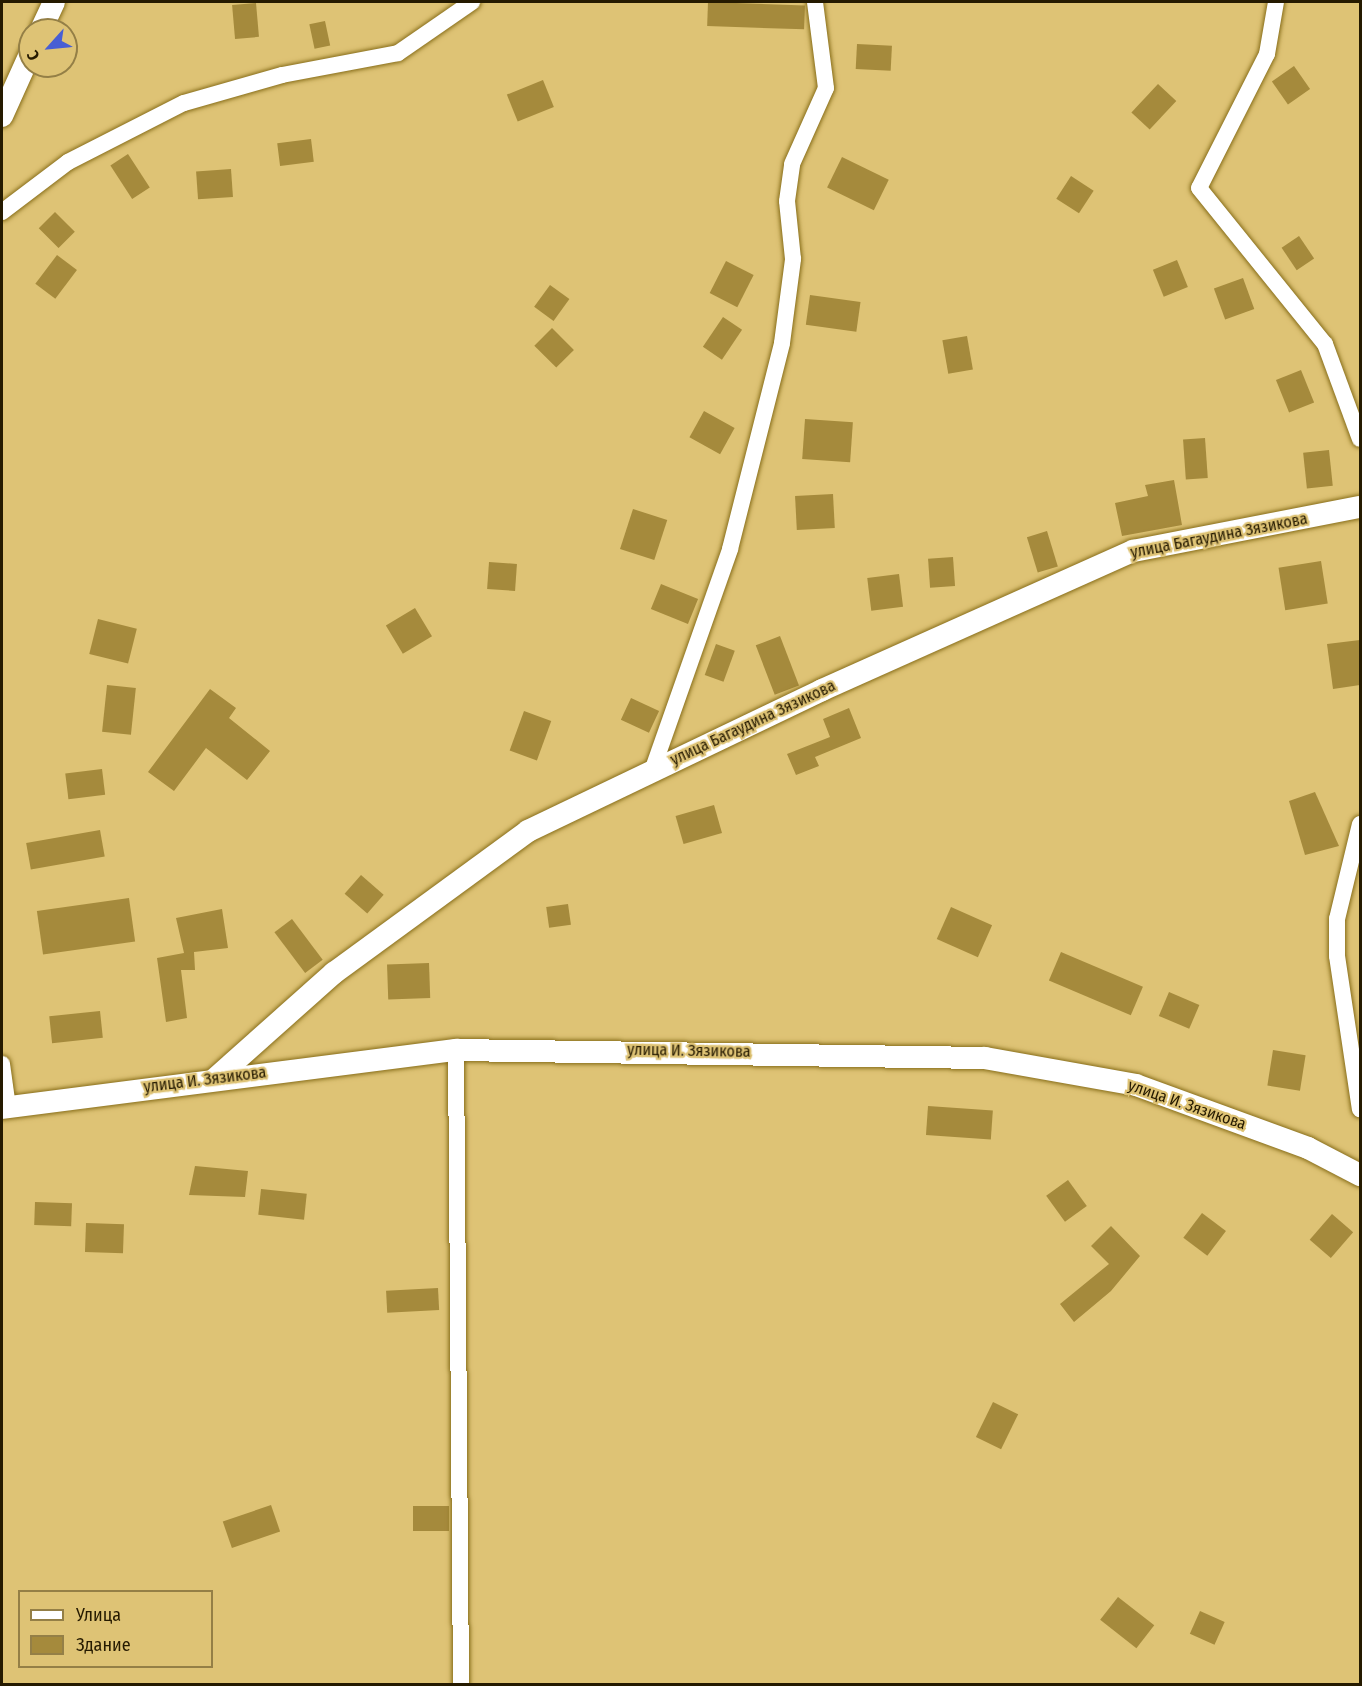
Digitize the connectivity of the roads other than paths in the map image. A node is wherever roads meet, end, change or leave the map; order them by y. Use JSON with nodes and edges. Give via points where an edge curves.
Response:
{"nodes":[{"id":1,"x":54,"y":2,"type":"edge"},
{"id":2,"x":472,"y":2,"type":"edge"},
{"id":3,"x":816,"y":2,"type":"edge"},
{"id":4,"x":1276,"y":2,"type":"edge"},
{"id":5,"x":47,"y":18,"type":"edge"},
{"id":6,"x":19,"y":78,"type":"edge"},
{"id":7,"x":2,"y":116,"type":"edge"},
{"id":8,"x":2,"y":212,"type":"edge"},
{"id":9,"x":1360,"y":439,"type":"edge"},
{"id":10,"x":1360,"y":507,"type":"edge"},
{"id":11,"x":652,"y":771,"type":"junction"},
{"id":12,"x":1360,"y":825,"type":"edge"},
{"id":13,"x":456,"y":1050,"type":"junction"},
{"id":14,"x":2,"y":1064,"type":"edge"},
{"id":15,"x":216,"y":1078,"type":"junction"},
{"id":16,"x":5,"y":1108,"type":"edge"},
{"id":17,"x":1360,"y":1109,"type":"edge"},
{"id":18,"x":1360,"y":1175,"type":"edge"},
{"id":19,"x":461,"y":1684,"type":"edge"}],
"edges":[{"from":1,"to":5,"type":"street"},
{"from":2,"to":8,"type":"street","via":[[398,53],[282,75],[184,103],[68,162]]},
{"from":3,"to":11,"type":"street","via":[[826,88],[792,165],[788,201],[793,259],[782,343],[730,549]]},
{"from":4,"to":9,"type":"street","via":[[1267,54],[1199,188],[1325,344]]},
{"from":6,"to":7,"type":"street"},
{"from":10,"to":11,"type":"street","name":"улица Багаудина Зязикова","via":[[1133,551]]},
{"from":11,"to":15,"type":"street","name":"улица Багаудина Зязикова","via":[[528,831],[447,886],[334,973]]},
{"from":12,"to":17,"type":"street","via":[[1337,919],[1337,956]]},
{"from":13,"to":15,"type":"street","name":"улица И. Зязикова"},
{"from":13,"to":18,"type":"street","name":"улица И. Зязикова","via":[[985,1058],[1136,1085],[1308,1148]]},
{"from":13,"to":19,"type":"street"},
{"from":14,"to":16,"type":"street"},
{"from":15,"to":16,"type":"street","name":"улица И. Зязикова"}]}
